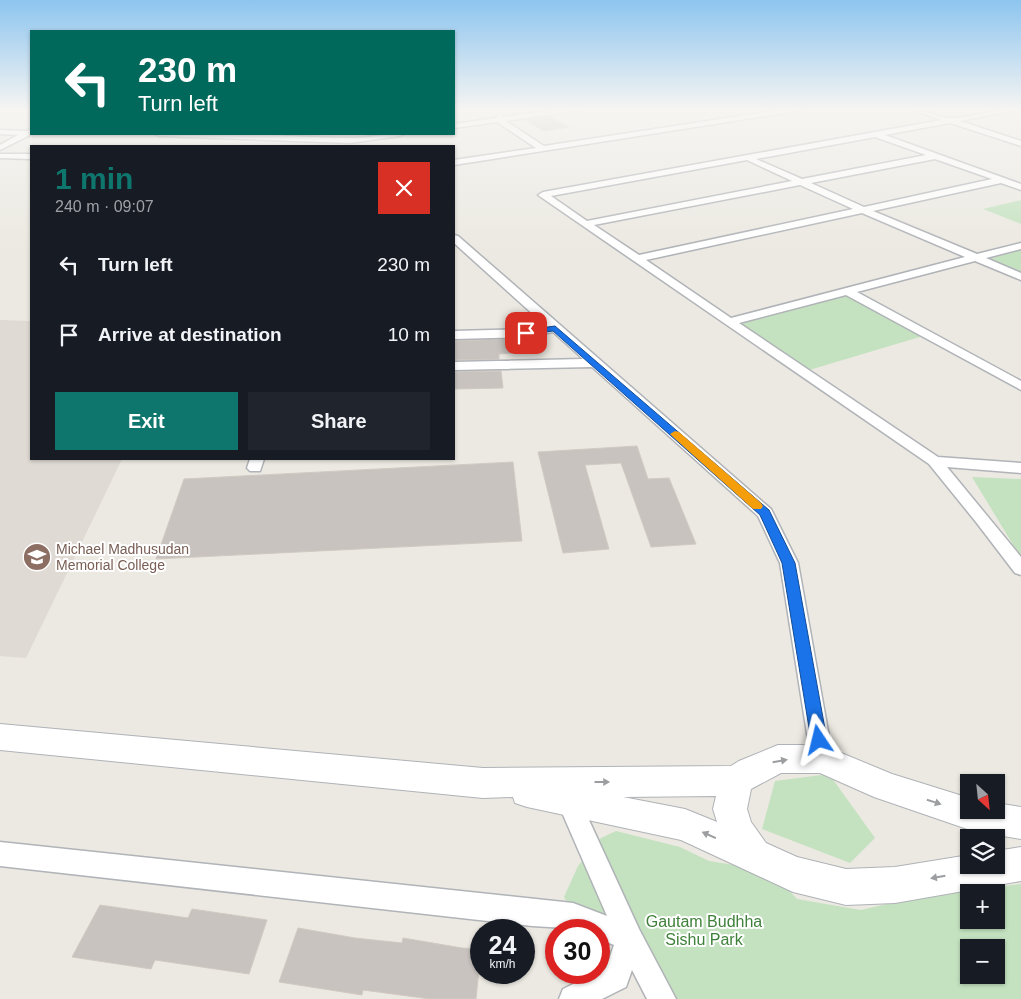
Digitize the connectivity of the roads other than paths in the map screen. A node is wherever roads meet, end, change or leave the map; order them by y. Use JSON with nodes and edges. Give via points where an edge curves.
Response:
{"nodes":[{"id":1,"x":0,"y":156,"type":"edge"},
{"id":2,"x":505,"y":156,"type":"edge"},
{"id":3,"x":761,"y":156,"type":"edge"},
{"id":4,"x":936,"y":156,"type":"joint"},
{"id":5,"x":30,"y":158,"type":"edge"},
{"id":6,"x":748,"y":158,"type":"junction"},
{"id":7,"x":455,"y":163,"type":"edge"},
{"id":8,"x":1001,"y":180,"type":"junction"},
{"id":9,"x":802,"y":182,"type":"junction"},
{"id":10,"x":1021,"y":187,"type":"edge"},
{"id":11,"x":863,"y":210,"type":"junction"},
{"id":12,"x":586,"y":224,"type":"junction"},
{"id":13,"x":455,"y":239,"type":"edge"},
{"id":14,"x":1021,"y":246,"type":"edge"},
{"id":15,"x":975,"y":258,"type":"junction"},
{"id":16,"x":637,"y":259,"type":"junction"},
{"id":17,"x":1021,"y":277,"type":"edge"},
{"id":18,"x":847,"y":291,"type":"junction"},
{"id":19,"x":729,"y":322,"type":"junction"},
{"id":20,"x":555,"y":328,"type":"junction"},
{"id":21,"x":455,"y":335,"type":"edge"},
{"id":22,"x":595,"y":363,"type":"junction"},
{"id":23,"x":455,"y":366,"type":"edge"},
{"id":24,"x":1021,"y":386,"type":"edge"},
{"id":25,"x":934,"y":461,"type":"junction"},
{"id":26,"x":1021,"y":468,"type":"edge"},
{"id":27,"x":1021,"y":569,"type":"edge"},
{"id":28,"x":0,"y":737,"type":"edge"},
{"id":29,"x":822,"y":759,"type":"junction"},
{"id":30,"x":736,"y":781,"type":"junction"},
{"id":31,"x":483,"y":783,"type":"junction"},
{"id":32,"x":569,"y":801,"type":"junction"},
{"id":33,"x":1021,"y":823,"type":"edge"},
{"id":34,"x":754,"y":855,"type":"junction"},
{"id":35,"x":2,"y":857,"type":"edge"},
{"id":36,"x":1021,"y":864,"type":"edge"},
{"id":37,"x":630,"y":938,"type":"junction"},
{"id":38,"x":573,"y":999,"type":"edge"},
{"id":39,"x":662,"y":999,"type":"edge"}],
"edges":[{"from":1,"to":5,"type":"street"},
{"from":2,"to":7,"type":"street"},
{"from":3,"to":6,"type":"street"},
{"from":4,"to":8,"type":"street"},
{"from":4,"to":9,"type":"street"},
{"from":6,"to":9,"type":"street"},
{"from":6,"to":12,"type":"street","via":[[543,195]]},
{"from":8,"to":10,"type":"street"},
{"from":8,"to":11,"type":"street"},
{"from":9,"to":11,"type":"street"},
{"from":9,"to":12,"type":"street"},
{"from":11,"to":15,"type":"street"},
{"from":11,"to":16,"type":"street"},
{"from":12,"to":16,"type":"street"},
{"from":13,"to":20,"type":"street"},
{"from":14,"to":15,"type":"street"},
{"from":15,"to":17,"type":"street"},
{"from":15,"to":18,"type":"street"},
{"from":16,"to":19,"type":"street"},
{"from":18,"to":19,"type":"street"},
{"from":18,"to":24,"type":"street"},
{"from":19,"to":25,"type":"street"},
{"from":20,"to":21,"type":"street","via":[[526,333]]},
{"from":20,"to":22,"type":"street"},
{"from":22,"to":23,"type":"street"},
{"from":22,"to":29,"type":"street","via":[[765,513],[789,563]]},
{"from":25,"to":26,"type":"street"},
{"from":25,"to":27,"type":"street"},
{"from":28,"to":31,"type":"street"},
{"from":30,"to":29,"type":"street","one_way":true,"via":[[778,760]]},
{"from":29,"to":33,"type":"street","one_way":true,"via":[[886,787],[973,815]]},
{"from":31,"to":30,"type":"street","one_way":true},
{"from":30,"to":34,"type":"street","via":[[730,809],[736,829]]},
{"from":31,"to":32,"type":"street"},
{"from":34,"to":32,"type":"street","one_way":true,"via":[[685,825]]},
{"from":32,"to":37,"type":"street"},
{"from":36,"to":34,"type":"street","one_way":true,"via":[[895,885],[846,887],[793,874]]},
{"from":35,"to":37,"type":"street","via":[[573,916]]},
{"from":37,"to":38,"type":"street","via":[[616,977]]},
{"from":37,"to":39,"type":"street"}]}
